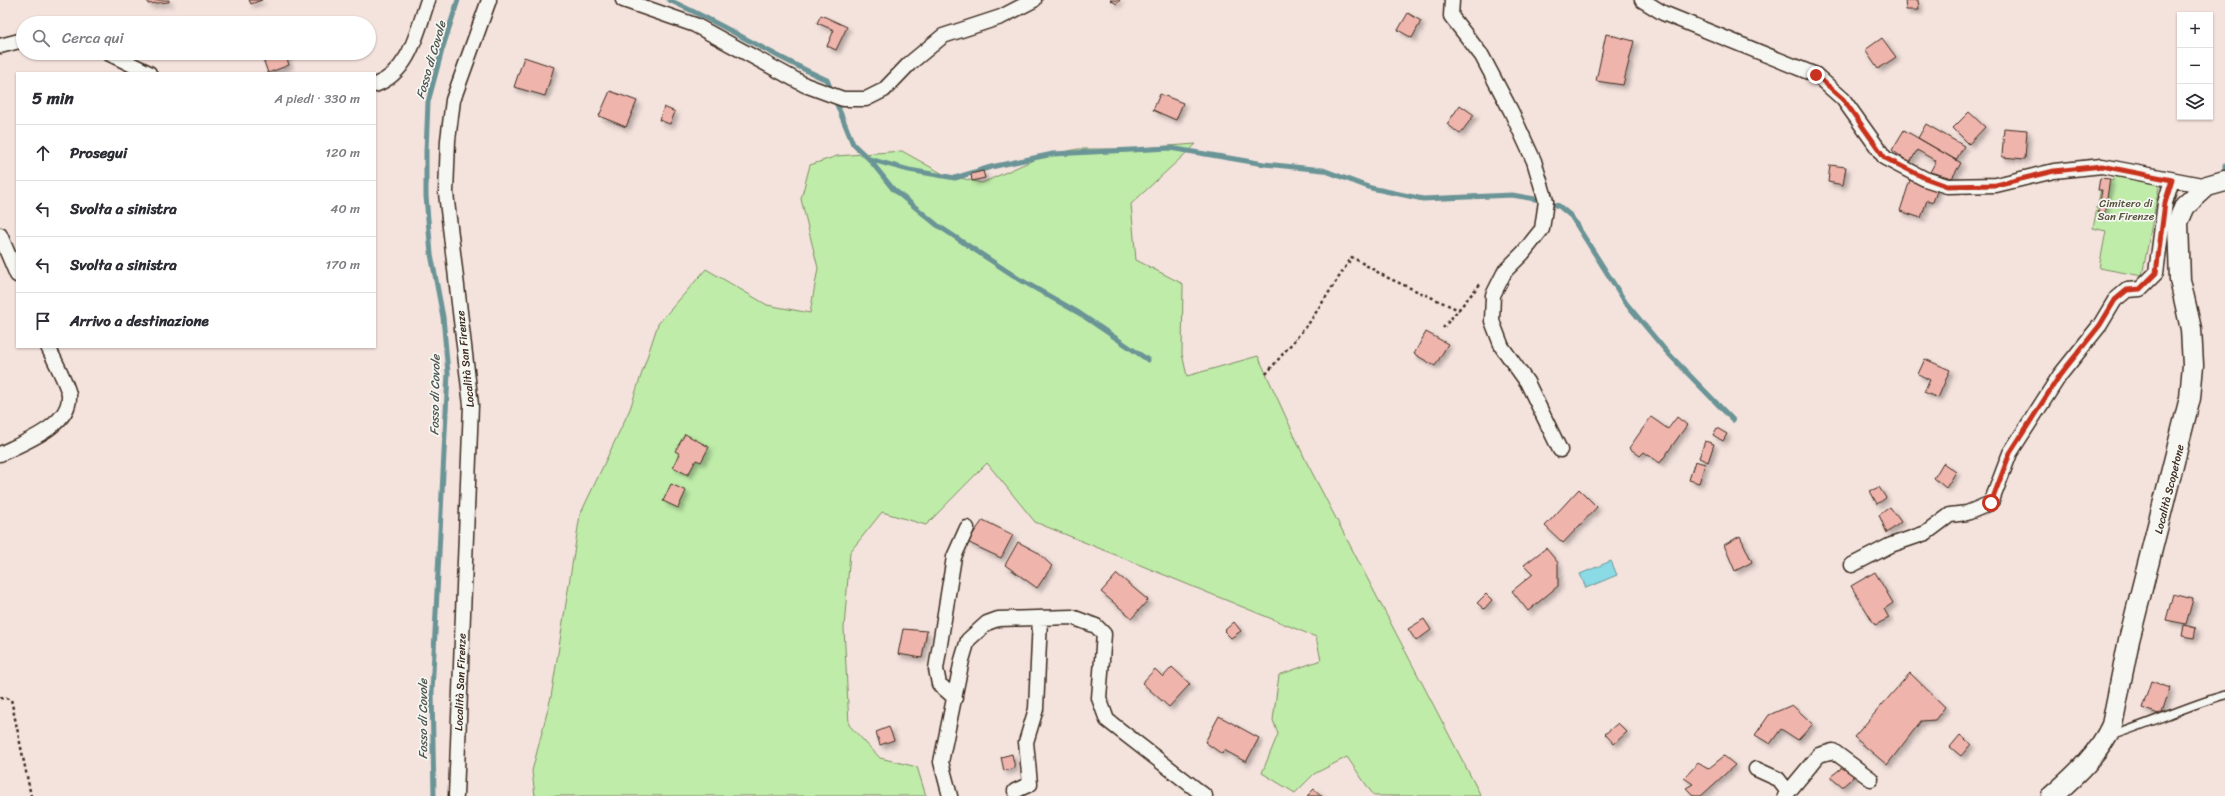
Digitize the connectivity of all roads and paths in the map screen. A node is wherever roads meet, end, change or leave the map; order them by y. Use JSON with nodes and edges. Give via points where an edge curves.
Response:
{"nodes":[{"id":1,"x":428,"y":0,"type":"edge"},
{"id":2,"x":489,"y":0,"type":"edge"},
{"id":3,"x":624,"y":0,"type":"edge"},
{"id":4,"x":1034,"y":0,"type":"edge"},
{"id":5,"x":1452,"y":0,"type":"edge"},
{"id":6,"x":1642,"y":0,"type":"edge"},
{"id":7,"x":16,"y":42,"type":"edge"},
{"id":8,"x":0,"y":46,"type":"edge"},
{"id":9,"x":123,"y":60,"type":"edge"},
{"id":10,"x":148,"y":72,"type":"edge"},
{"id":11,"x":376,"y":84,"type":"edge"},
{"id":12,"x":2172,"y":180,"type":"junction"},
{"id":13,"x":2216,"y":184,"type":"edge"},
{"id":14,"x":0,"y":235,"type":"edge"},
{"id":15,"x":16,"y":273,"type":"edge"},
{"id":16,"x":1459,"y":310,"type":"dead end"},
{"id":17,"x":48,"y":348,"type":"edge"},
{"id":18,"x":1266,"y":374,"type":"dead end"},
{"id":19,"x":1560,"y":450,"type":"dead end"},
{"id":20,"x":0,"y":454,"type":"edge"},
{"id":21,"x":967,"y":528,"type":"dead end"},
{"id":22,"x":1852,"y":565,"type":"dead end"},
{"id":23,"x":1040,"y":619,"type":"junction"},
{"id":24,"x":2225,"y":695,"type":"edge"},
{"id":25,"x":0,"y":698,"type":"edge"},
{"id":26,"x":954,"y":698,"type":"junction"},
{"id":27,"x":2106,"y":737,"type":"junction"},
{"id":28,"x":1756,"y":769,"type":"dead end"},
{"id":29,"x":1871,"y":779,"type":"dead end"},
{"id":30,"x":1015,"y":791,"type":"dead end"},
{"id":31,"x":1786,"y":794,"type":"edge"},
{"id":32,"x":31,"y":796,"type":"edge"},
{"id":33,"x":456,"y":796,"type":"edge"},
{"id":34,"x":950,"y":796,"type":"edge"},
{"id":35,"x":1205,"y":796,"type":"edge"},
{"id":36,"x":2052,"y":796,"type":"edge"}],
"edges":[{"from":1,"to":11,"type":"street","via":[[408,56],[393,76]]},
{"from":2,"to":33,"type":"street","name":"Località San Firenze","via":[[454,100],[448,140],[446,193],[471,405]]},
{"from":3,"to":4,"type":"street","via":[[695,25],[805,85],[843,99],[866,99],[884,90],[909,64],[943,36],[1001,17]]},
{"from":5,"to":19,"type":"street","via":[[1451,16],[1482,56],[1511,110],[1534,161],[1546,201],[1542,229],[1524,253],[1505,271],[1493,295],[1492,321],[1502,347],[1527,382]]},
{"from":6,"to":12,"type":"street","via":[[1663,14],[1816,75],[1843,99],[1885,158],[1947,186],[1996,185],[2054,171],[2102,166]]},
{"from":7,"to":8,"type":"street"},
{"from":9,"to":10,"type":"street"},
{"from":12,"to":13,"type":"street"},
{"from":12,"to":22,"type":"street","via":[[2165,203],[2156,273],[2140,289],[2127,290],[2115,300],[2100,325],[2060,375],[2010,453],[1991,503],[1967,513],[1950,515],[1926,533],[1891,545]]},
{"from":13,"to":27,"type":"main road","name":"Località Scopetone","via":[[2185,206],[2178,222],[2180,280],[2191,329],[2193,365],[2190,398],[2129,640],[2112,725]]},
{"from":14,"to":15,"type":"street"},
{"from":16,"to":18,"type":"path","via":[[1386,277],[1352,258],[1309,323]]},
{"from":17,"to":20,"type":"street","via":[[69,396],[63,418],[39,436]]},
{"from":21,"to":26,"type":"street","via":[[954,557],[936,669],[939,684]]},
{"from":23,"to":26,"type":"street","via":[[998,619],[987,623],[968,640]]},
{"from":23,"to":30,"type":"street","via":[[1036,709],[1026,742],[1030,784]]},
{"from":23,"to":35,"type":"street","via":[[1072,617],[1096,626],[1104,634],[1099,698],[1107,720]]},
{"from":24,"to":27,"type":"lane","via":[[2198,702],[2154,722]]},
{"from":25,"to":32,"type":"path","via":[[11,699]]},
{"from":26,"to":34,"type":"street","via":[[941,762]]},
{"from":27,"to":36,"type":"main road","name":"Località Scopetone","via":[[2083,768]]},
{"from":28,"to":31,"type":"street","via":[[1778,780]]},
{"from":29,"to":31,"type":"street","via":[[1833,751],[1819,755]]}]}
